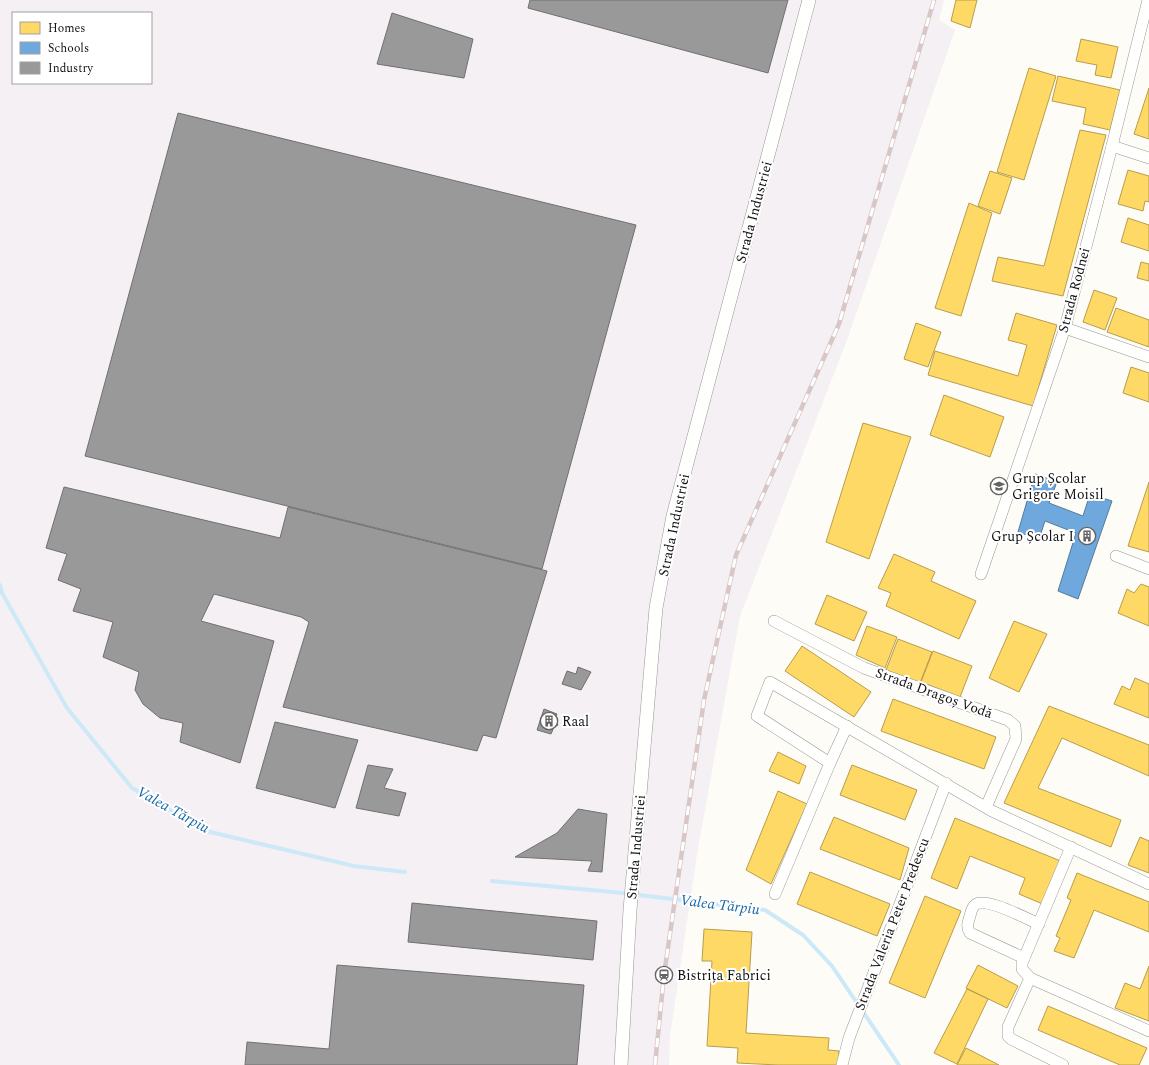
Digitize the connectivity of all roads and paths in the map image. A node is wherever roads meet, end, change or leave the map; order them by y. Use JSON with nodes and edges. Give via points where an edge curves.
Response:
{"nodes":[{"id":1,"x":809,"y":0,"type":"edge"},
{"id":2,"x":1148,"y":0,"type":"edge"},
{"id":3,"x":1112,"y":146,"type":"junction"},
{"id":4,"x":1149,"y":158,"type":"edge"},
{"id":5,"x":1065,"y":328,"type":"junction"},
{"id":6,"x":1149,"y":357,"type":"edge"},
{"id":7,"x":1116,"y":556,"type":"dead end"},
{"id":8,"x":1149,"y":569,"type":"edge"},
{"id":9,"x":981,"y":574,"type":"dead end"},
{"id":10,"x":774,"y":621,"type":"dead end"},
{"id":11,"x":847,"y":726,"type":"junction"},
{"id":12,"x":830,"y":763,"type":"junction"},
{"id":13,"x":946,"y":784,"type":"junction"},
{"id":14,"x":986,"y":807,"type":"junction"},
{"id":15,"x":1071,"y":847,"type":"junction"},
{"id":16,"x":1149,"y":884,"type":"edge"},
{"id":17,"x":775,"y":894,"type":"dead end"},
{"id":18,"x":1039,"y":924,"type":"junction"},
{"id":19,"x":1024,"y":958,"type":"junction"},
{"id":20,"x":1030,"y":978,"type":"junction"},
{"id":21,"x":1149,"y":1031,"type":"edge"},
{"id":22,"x":621,"y":1065,"type":"edge"},
{"id":23,"x":842,"y":1065,"type":"edge"},
{"id":24,"x":1063,"y":1065,"type":"edge"}],
"edges":[{"from":1,"to":22,"type":"street","name":"Strada Industriei","via":[[674,516],[656,608],[630,910]]},
{"from":2,"to":3,"type":"street","name":"Strada Rodnei"},
{"from":3,"to":4,"type":"street"},
{"from":3,"to":5,"type":"street","name":"Strada Rodnei"},
{"from":5,"to":6,"type":"street"},
{"from":5,"to":9,"type":"street","name":"Strada Rodnei"},
{"from":7,"to":8,"type":"street"},
{"from":10,"to":14,"type":"street","name":"Strada Dragoș Vodă","via":[[864,668],[1008,720],[1015,726],[1016,739]]},
{"from":11,"to":12,"type":"street"},
{"from":11,"to":12,"type":"street","via":[[770,682],[757,716]]},
{"from":11,"to":13,"type":"street"},
{"from":12,"to":17,"type":"street"},
{"from":13,"to":14,"type":"street"},
{"from":13,"to":23,"type":"street","name":"Strada Valeria Peter Predescu","via":[[849,1038]]},
{"from":14,"to":15,"type":"street"},
{"from":15,"to":16,"type":"street"},
{"from":15,"to":18,"type":"street"},
{"from":18,"to":19,"type":"street"},
{"from":18,"to":19,"type":"street","via":[[990,903],[981,902],[972,909],[967,926],[970,933]]},
{"from":19,"to":20,"type":"street","via":[[1022,969]]},
{"from":20,"to":21,"type":"street"},
{"from":20,"to":24,"type":"street","via":[[1008,1027],[1008,1036]]}]}
